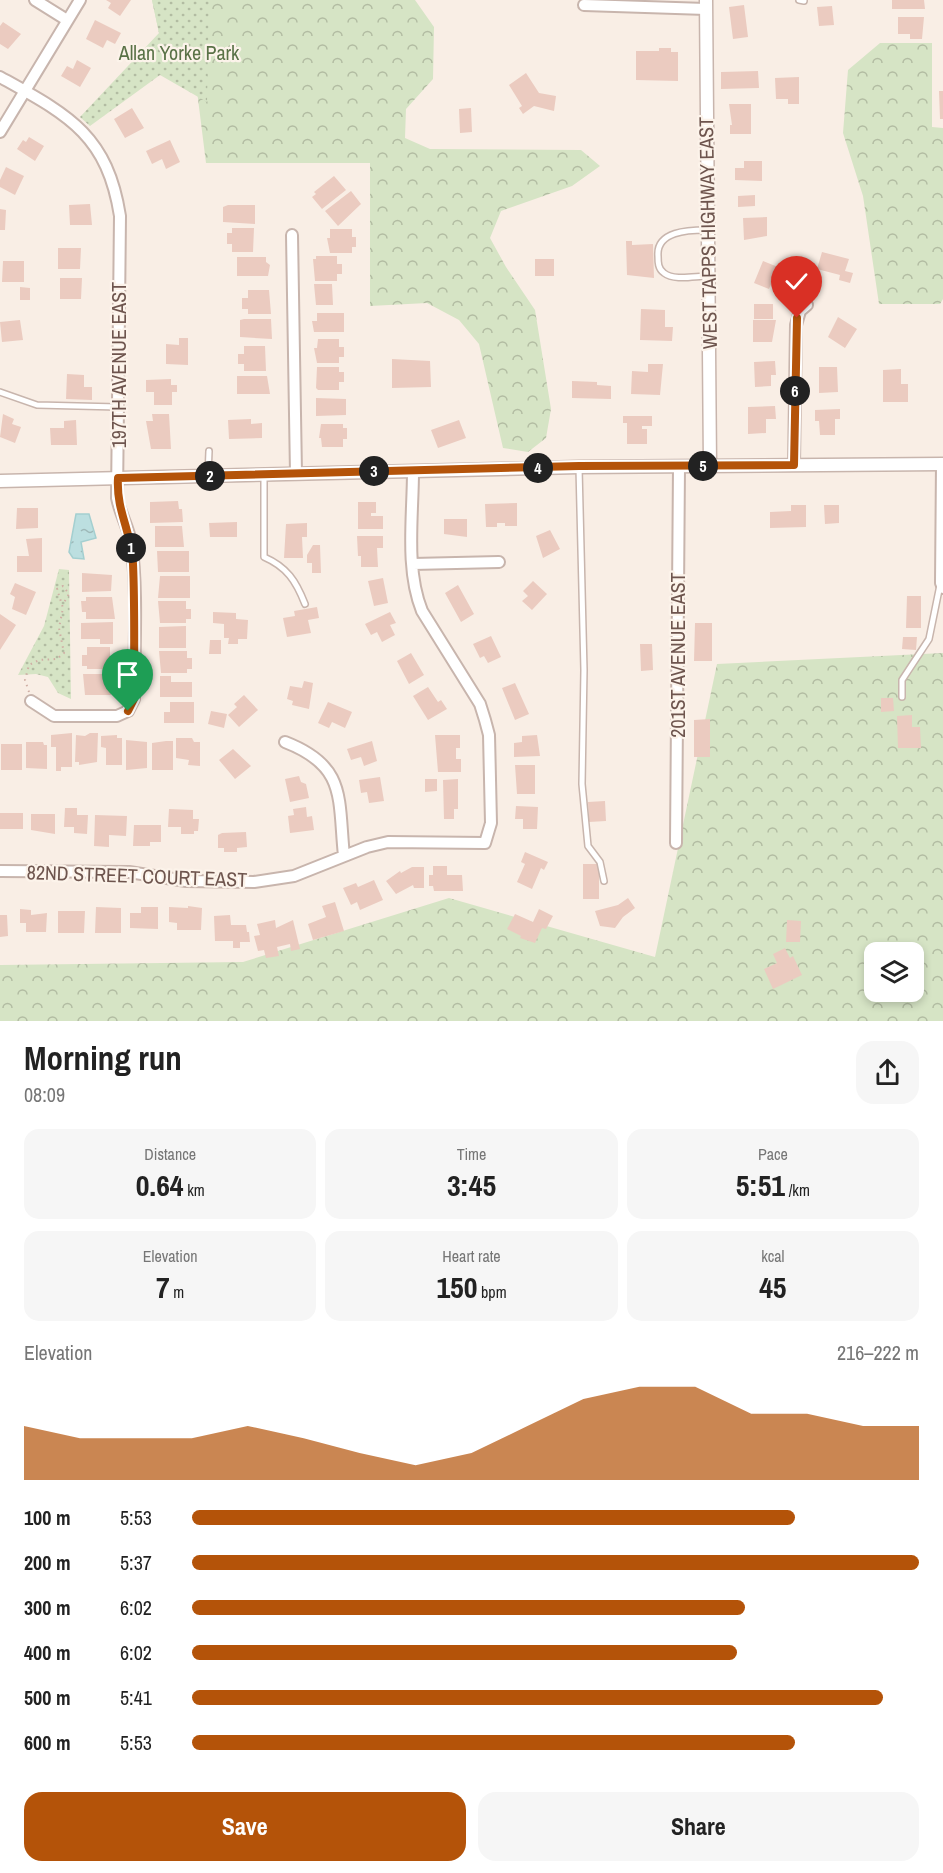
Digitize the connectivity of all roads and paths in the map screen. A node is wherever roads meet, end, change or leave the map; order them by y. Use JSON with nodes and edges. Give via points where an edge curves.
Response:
{"nodes":[{"id":1,"x":35,"y":0,"type":"edge"},
{"id":2,"x":80,"y":0,"type":"edge"},
{"id":3,"x":585,"y":3,"type":"edge"},
{"id":4,"x":706,"y":4,"type":"edge"},
{"id":5,"x":67,"y":20,"type":"junction"},
{"id":6,"x":0,"y":77,"type":"edge"},
{"id":7,"x":25,"y":91,"type":"junction"},
{"id":8,"x":0,"y":132,"type":"edge"},
{"id":9,"x":708,"y":230,"type":"junction"},
{"id":10,"x":292,"y":235,"type":"dead end"},
{"id":11,"x":708,"y":276,"type":"junction"},
{"id":12,"x":807,"y":305,"type":"dead end"},
{"id":13,"x":0,"y":392,"type":"edge"},
{"id":14,"x":119,"y":407,"type":"junction"},
{"id":15,"x":209,"y":451,"type":"dead end"},
{"id":16,"x":943,"y":464,"type":"edge"},
{"id":17,"x":794,"y":465,"type":"junction"},
{"id":18,"x":579,"y":466,"type":"junction"},
{"id":19,"x":710,"y":466,"type":"junction"},
{"id":20,"x":679,"y":467,"type":"junction"},
{"id":21,"x":413,"y":471,"type":"junction"},
{"id":22,"x":264,"y":473,"type":"junction"},
{"id":23,"x":296,"y":473,"type":"junction"},
{"id":24,"x":208,"y":477,"type":"junction"},
{"id":25,"x":118,"y":478,"type":"junction"},
{"id":26,"x":0,"y":481,"type":"edge"},
{"id":27,"x":499,"y":562,"type":"dead end"},
{"id":28,"x":413,"y":564,"type":"junction"},
{"id":29,"x":942,"y":586,"type":"edge"},
{"id":30,"x":63,"y":604,"type":"junction"},
{"id":31,"x":305,"y":604,"type":"dead end"},
{"id":32,"x":902,"y":697,"type":"dead end"},
{"id":33,"x":31,"y":701,"type":"joint"},
{"id":34,"x":285,"y":742,"type":"dead end"},
{"id":35,"x":676,"y":843,"type":"dead end"},
{"id":36,"x":344,"y":856,"type":"junction"},
{"id":37,"x":0,"y":871,"type":"edge"},
{"id":38,"x":604,"y":881,"type":"dead end"}],
"edges":[{"from":1,"to":5,"type":"street"},
{"from":2,"to":5,"type":"street"},
{"from":3,"to":4,"type":"street"},
{"from":4,"to":9,"type":"street","name":"WEST TAPPS HIGHWAY EAST"},
{"from":5,"to":7,"type":"street"},
{"from":6,"to":7,"type":"street","name":"197TH AVENUE EAST"},
{"from":7,"to":8,"type":"street"},
{"from":7,"to":14,"type":"street","name":"197TH AVENUE EAST","via":[[70,121],[94,143],[116,193],[120,216]]},
{"from":9,"to":11,"type":"street","name":"WEST TAPPS HIGHWAY EAST"},
{"from":9,"to":11,"type":"lane","via":[[674,233],[663,240],[657,251],[663,273],[675,277]]},
{"from":10,"to":23,"type":"street"},
{"from":11,"to":19,"type":"street","name":"WEST TAPPS HIGHWAY EAST"},
{"from":12,"to":17,"type":"street","via":[[800,311],[796,325]]},
{"from":13,"to":14,"type":"lane","via":[[37,405]]},
{"from":14,"to":25,"type":"street","name":"197TH AVENUE EAST"},
{"from":15,"to":24,"type":"lane"},
{"from":16,"to":17,"type":"street"},
{"from":16,"to":29,"type":"street"},
{"from":17,"to":19,"type":"street"},
{"from":18,"to":20,"type":"street"},
{"from":18,"to":21,"type":"street"},
{"from":18,"to":38,"type":"lane","via":[[584,670],[582,784],[588,846],[600,862]]},
{"from":19,"to":20,"type":"street"},
{"from":20,"to":35,"type":"street","name":"201ST AVENUE EAST"},
{"from":21,"to":23,"type":"street"},
{"from":21,"to":28,"type":"street"},
{"from":22,"to":23,"type":"street"},
{"from":22,"to":24,"type":"street"},
{"from":22,"to":31,"type":"lane","via":[[264,557],[293,576]]},
{"from":24,"to":25,"type":"street"},
{"from":25,"to":26,"type":"street"},
{"from":25,"to":33,"type":"street","name":"197TH AVENUE EAST","via":[[117,498],[130,538],[133,564],[134,699],[128,711],[117,716],[54,716]]},
{"from":27,"to":28,"type":"street"},
{"from":28,"to":36,"type":"street","name":"82ND STREET COURT EAST","via":[[415,591],[422,611],[480,704],[485,720],[489,735],[488,838],[484,843],[388,842]]},
{"from":29,"to":32,"type":"lane","via":[[929,639],[902,680]]},
{"from":30,"to":30,"type":"path","via":[[57,593],[63,586],[69,594]]},
{"from":30,"to":33,"type":"path","via":[[59,628],[64,652],[57,660],[39,660],[29,665],[25,680]]},
{"from":34,"to":36,"type":"street","via":[[309,752],[328,769],[339,805]]},
{"from":36,"to":37,"type":"street","name":"82ND STREET COURT EAST","via":[[294,876],[254,882],[186,881],[129,872]]}]}
